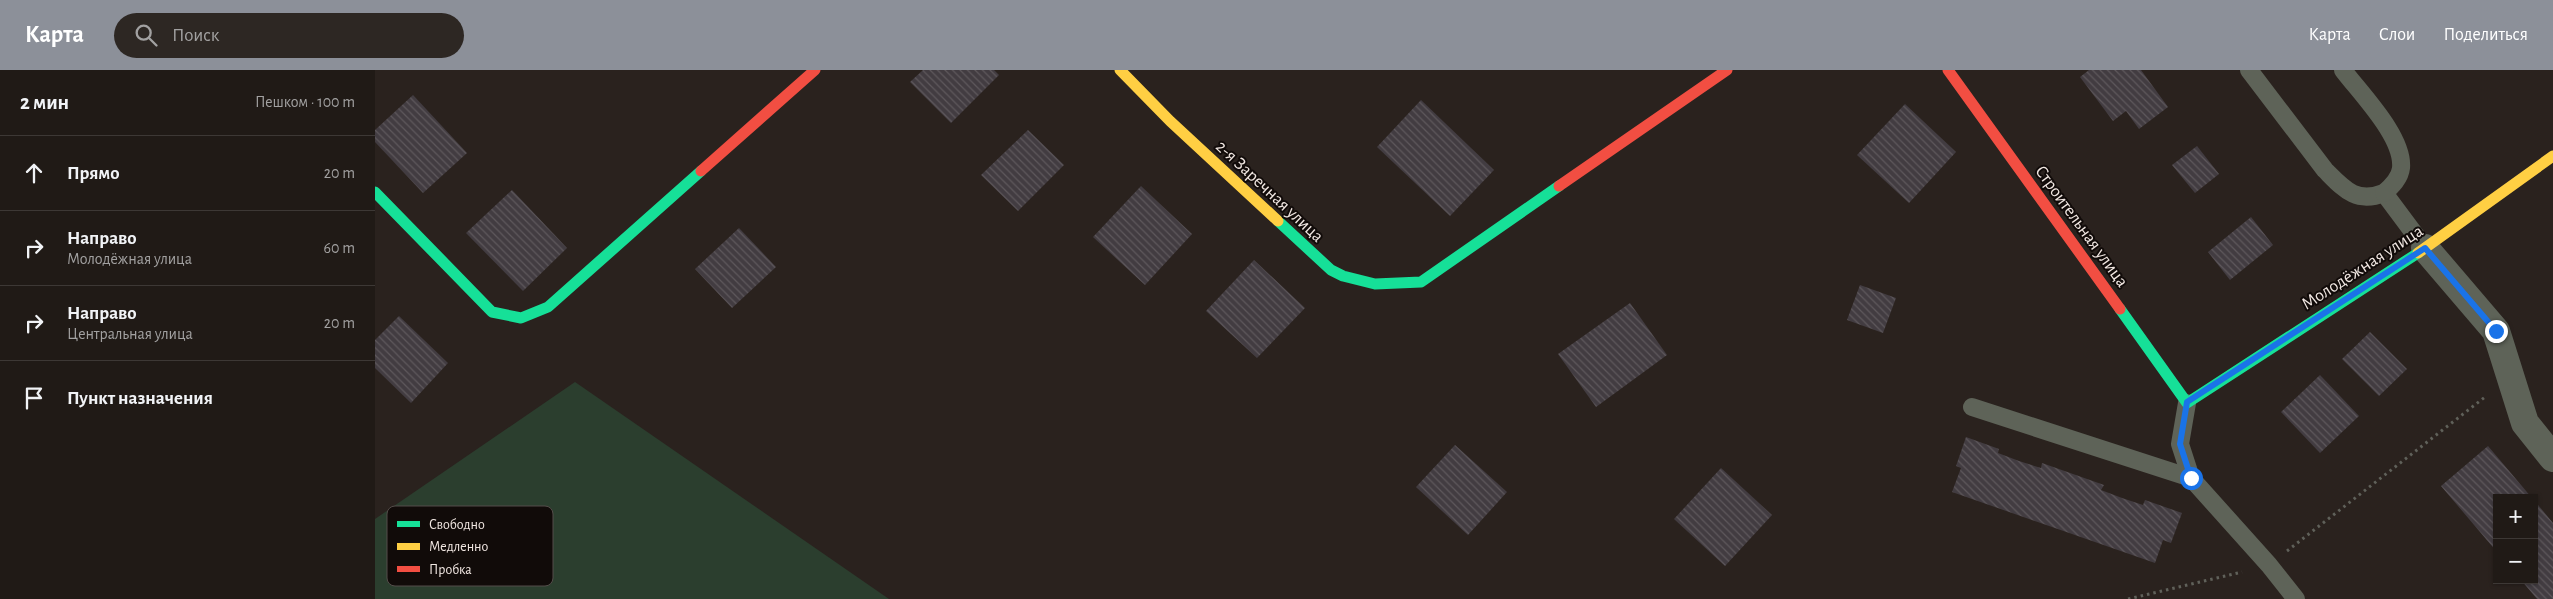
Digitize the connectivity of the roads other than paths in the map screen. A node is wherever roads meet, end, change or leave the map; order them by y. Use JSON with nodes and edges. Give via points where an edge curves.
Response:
{"nodes":[{"id":1,"x":815,"y":70,"type":"edge"},
{"id":2,"x":1120,"y":70,"type":"edge"},
{"id":3,"x":1727,"y":70,"type":"edge"},
{"id":4,"x":1948,"y":70,"type":"edge"},
{"id":5,"x":2249,"y":70,"type":"edge"},
{"id":6,"x":2343,"y":70,"type":"edge"},
{"id":7,"x":2553,"y":156,"type":"edge"},
{"id":8,"x":375,"y":192,"type":"edge"},
{"id":9,"x":2384,"y":193,"type":"junction"},
{"id":10,"x":2425,"y":248,"type":"junction"},
{"id":11,"x":2187,"y":402,"type":"junction"},
{"id":12,"x":1972,"y":407,"type":"dead end"},
{"id":13,"x":2553,"y":458,"type":"edge"},
{"id":14,"x":2191,"y":478,"type":"junction"},
{"id":15,"x":2296,"y":599,"type":"edge"}],
"edges":[{"from":1,"to":8,"type":"street","via":[[555,300],[531,317],[511,319],[493,312]]},
{"from":2,"to":3,"type":"street","name":"2-я Заречная улица","via":[[1170,121],[1331,270],[1353,282],[1387,285],[1421,282]]},
{"from":4,"to":11,"type":"street","name":"Строительная улица"},
{"from":5,"to":9,"type":"lane","via":[[2339,184],[2359,197],[2373,198]]},
{"from":6,"to":9,"type":"lane","via":[[2395,139],[2401,156],[2397,179]]},
{"from":7,"to":10,"type":"street","name":"Молодёжная улица"},
{"from":9,"to":10,"type":"lane"},
{"from":10,"to":11,"type":"street","name":"Молодёжная улица"},
{"from":10,"to":13,"type":"street","via":[[2496,331],[2525,423]]},
{"from":11,"to":14,"type":"lane","via":[[2180,444]]},
{"from":12,"to":14,"type":"lane"},
{"from":14,"to":15,"type":"lane"}]}
